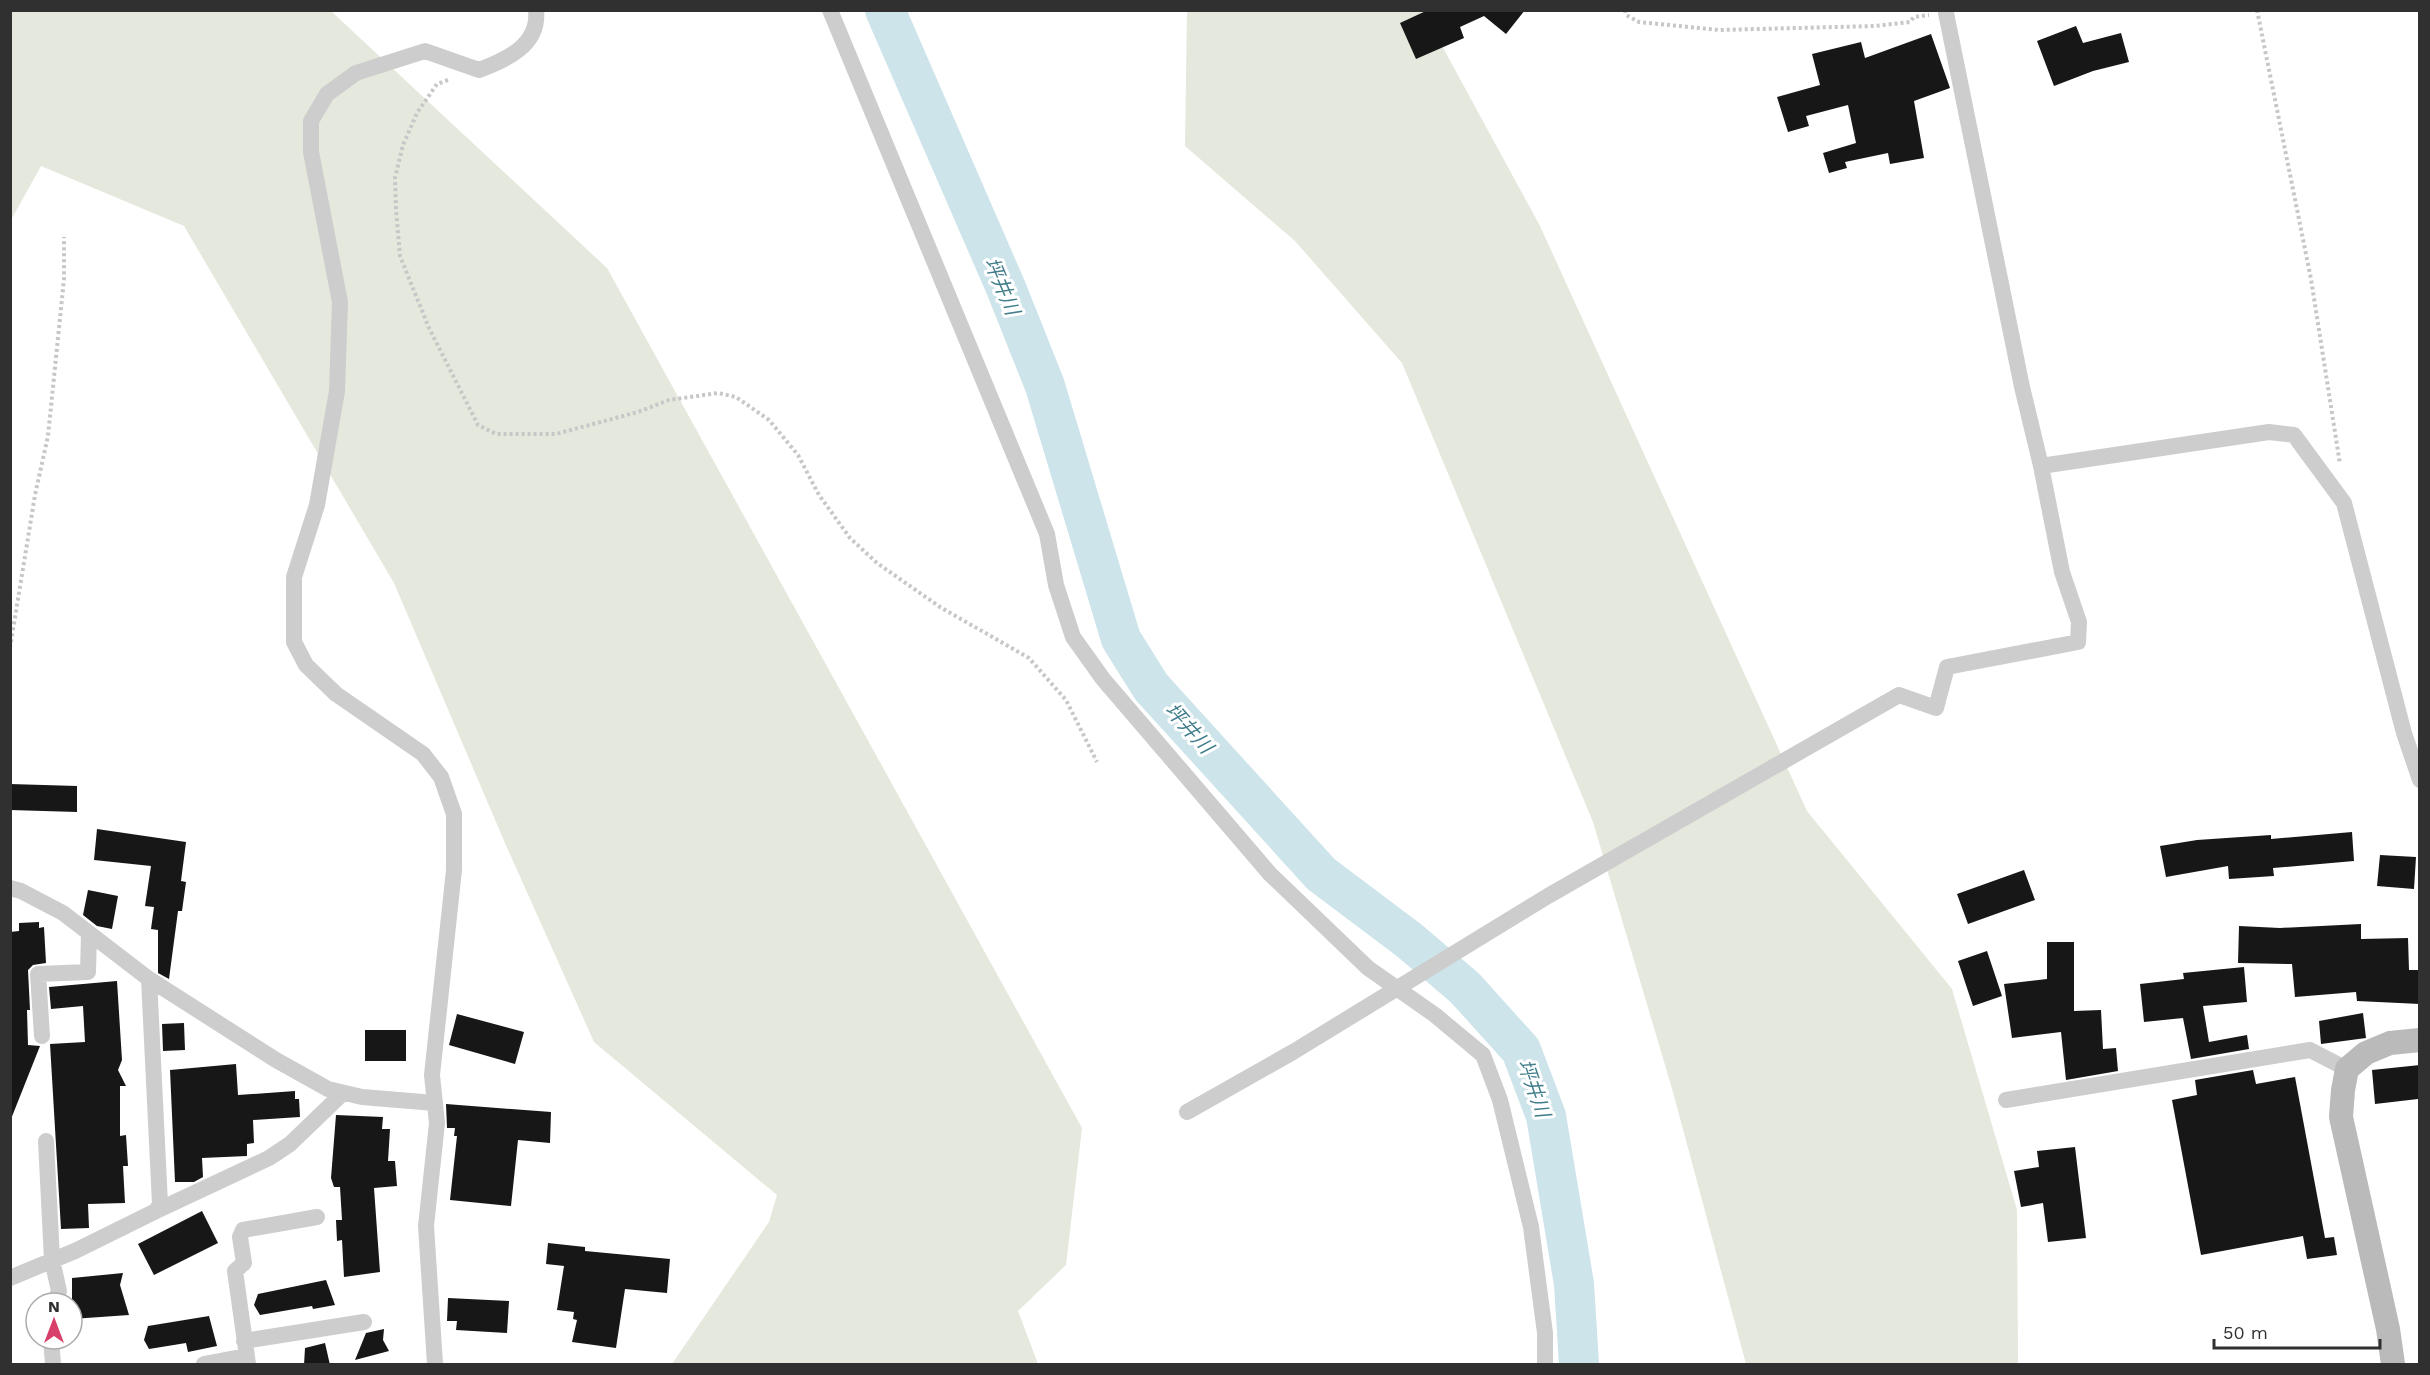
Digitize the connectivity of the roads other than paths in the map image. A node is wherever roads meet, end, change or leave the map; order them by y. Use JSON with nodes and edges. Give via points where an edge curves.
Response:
{"nodes":[{"id":1,"x":536,"y":10,"type":"edge"},
{"id":2,"x":830,"y":10,"type":"edge"},
{"id":3,"x":1946,"y":13,"type":"road end"},
{"id":4,"x":2041,"y":466,"type":"junction"},
{"id":5,"x":2420,"y":780,"type":"edge"},
{"id":6,"x":10,"y":888,"type":"edge"},
{"id":7,"x":89,"y":934,"type":"junction"},
{"id":8,"x":149,"y":979,"type":"junction"},
{"id":9,"x":1397,"y":988,"type":"junction"},
{"id":10,"x":42,"y":1036,"type":"dead end"},
{"id":11,"x":2420,"y":1040,"type":"edge"},
{"id":12,"x":2347,"y":1069,"type":"junction"},
{"id":13,"x":343,"y":1093,"type":"junction"},
{"id":14,"x":2006,"y":1100,"type":"dead end"},
{"id":15,"x":435,"y":1103,"type":"junction"},
{"id":16,"x":1186,"y":1112,"type":"dead end"},
{"id":17,"x":46,"y":1141,"type":"dead end"},
{"id":18,"x":156,"y":1212,"type":"junction"},
{"id":19,"x":317,"y":1217,"type":"dead end"},
{"id":20,"x":52,"y":1260,"type":"junction"},
{"id":21,"x":10,"y":1278,"type":"edge"},
{"id":22,"x":59,"y":1291,"type":"edge"},
{"id":23,"x":364,"y":1322,"type":"dead end"},
{"id":24,"x":246,"y":1354,"type":"edge"},
{"id":25,"x":204,"y":1365,"type":"edge"},
{"id":26,"x":435,"y":1365,"type":"edge"},
{"id":27,"x":1545,"y":1365,"type":"edge"},
{"id":28,"x":2393,"y":1365,"type":"edge"}],
"edges":[{"from":1,"to":15,"type":"street","via":[[537,20],[525,46],[506,60],[479,70],[425,51],[356,73],[327,94],[311,121],[311,152],[340,302],[337,391],[317,505],[294,578],[294,642],[306,665],[336,694],[423,754],[441,777],[454,814],[454,870],[433,1067]]},
{"from":2,"to":9,"type":"street","via":[[1047,534],[1056,585],[1073,637],[1103,680],[1270,874],[1368,968]]},
{"from":3,"to":4,"type":"street"},
{"from":4,"to":5,"type":"street","via":[[2269,432],[2294,435],[2344,503]]},
{"from":4,"to":9,"type":"street","via":[[2062,572],[2079,622],[2078,642],[1947,667],[1936,708],[1899,695],[1548,896]]},
{"from":6,"to":7,"type":"street","via":[[63,912]]},
{"from":7,"to":8,"type":"street"},
{"from":7,"to":10,"type":"street","via":[[88,972],[39,974]]},
{"from":8,"to":13,"type":"street","via":[[276,1060],[328,1089]]},
{"from":8,"to":18,"type":"street","via":[[160,1204]]},
{"from":9,"to":16,"type":"street"},
{"from":9,"to":27,"type":"street","via":[[1483,1055],[1500,1100],[1531,1227],[1545,1333]]},
{"from":11,"to":12,"type":"street","via":[[2390,1043],[2366,1053]]},
{"from":12,"to":14,"type":"street","via":[[2310,1050]]},
{"from":12,"to":28,"type":"street","via":[[2341,1117]]},
{"from":13,"to":15,"type":"street"},
{"from":13,"to":18,"type":"street","via":[[290,1144],[269,1158]]},
{"from":15,"to":26,"type":"street","via":[[426,1226]]},
{"from":17,"to":20,"type":"street"},
{"from":18,"to":20,"type":"street"},
{"from":19,"to":24,"type":"street","via":[[243,1230],[240,1237],[244,1263],[235,1271]]},
{"from":20,"to":21,"type":"street"},
{"from":20,"to":22,"type":"street"},
{"from":23,"to":24,"type":"street"},
{"from":24,"to":25,"type":"street"}]}
